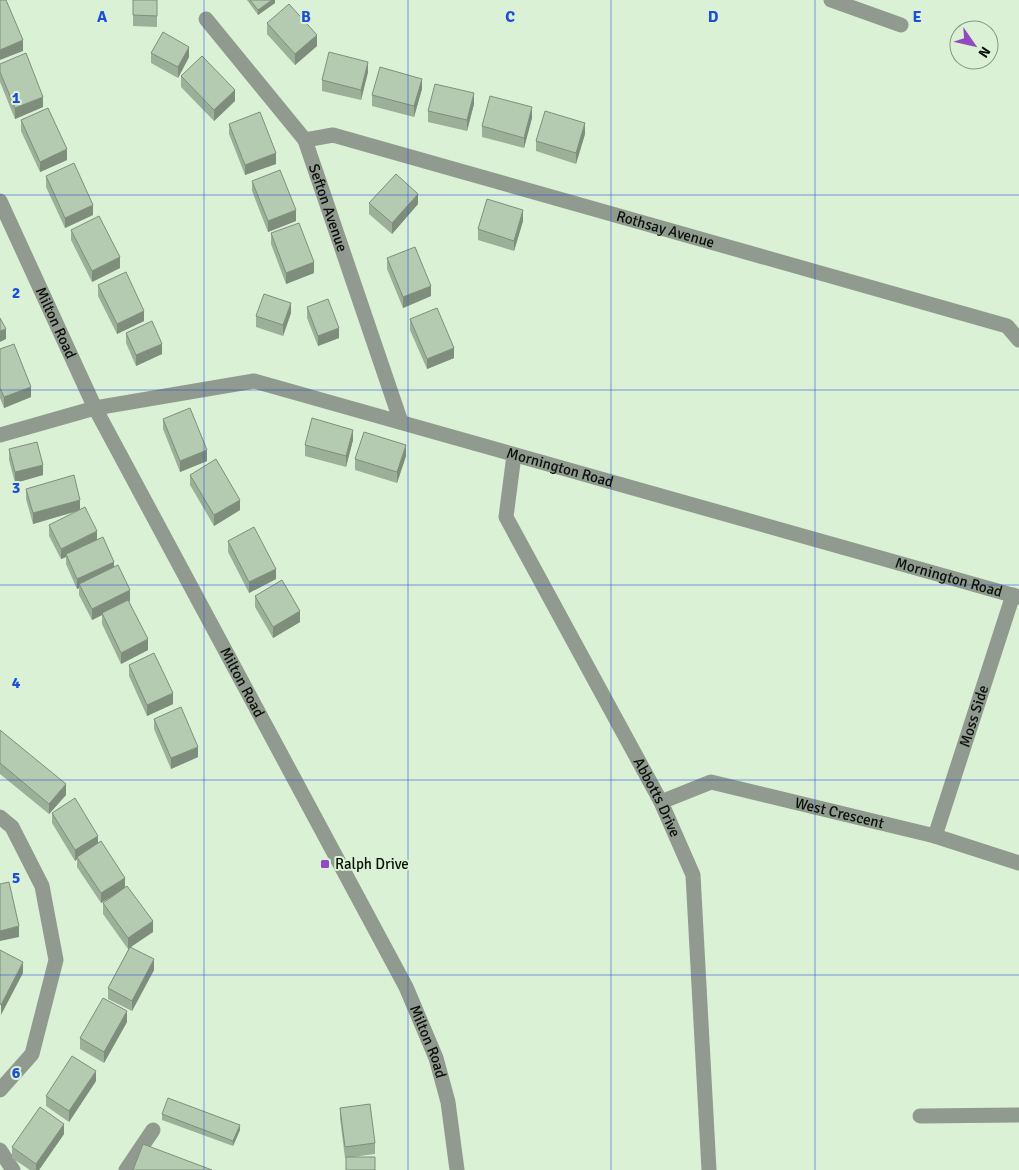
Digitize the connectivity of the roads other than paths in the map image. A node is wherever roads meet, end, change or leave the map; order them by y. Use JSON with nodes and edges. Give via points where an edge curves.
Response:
{"nodes":[{"id":1,"x":831,"y":0,"type":"edge"},
{"id":2,"x":206,"y":19,"type":"dead end"},
{"id":3,"x":901,"y":25,"type":"dead end"},
{"id":4,"x":305,"y":140,"type":"junction"},
{"id":5,"x":0,"y":202,"type":"edge"},
{"id":6,"x":1019,"y":340,"type":"edge"},
{"id":7,"x":95,"y":408,"type":"junction"},
{"id":8,"x":401,"y":422,"type":"junction"},
{"id":9,"x":0,"y":434,"type":"edge"},
{"id":10,"x":514,"y":455,"type":"junction"},
{"id":11,"x":1016,"y":596,"type":"edge"},
{"id":12,"x":661,"y":802,"type":"junction"},
{"id":13,"x":0,"y":817,"type":"edge"},
{"id":14,"x":935,"y":836,"type":"junction"},
{"id":15,"x":1019,"y":863,"type":"edge"},
{"id":16,"x":0,"y":1090,"type":"edge"},
{"id":17,"x":1019,"y":1115,"type":"edge"},
{"id":18,"x":920,"y":1116,"type":"dead end"},
{"id":19,"x":153,"y":1130,"type":"dead end"},
{"id":20,"x":0,"y":1150,"type":"edge"},
{"id":21,"x":14,"y":1170,"type":"edge"},
{"id":22,"x":126,"y":1170,"type":"edge"},
{"id":23,"x":457,"y":1170,"type":"edge"},
{"id":24,"x":709,"y":1170,"type":"edge"}],
"edges":[{"from":1,"to":3,"type":"street"},
{"from":2,"to":4,"type":"street","name":"Sefton Avenue"},
{"from":4,"to":6,"type":"street","name":"Rothsay Avenue","via":[[333,135],[1007,326]]},
{"from":4,"to":8,"type":"street","name":"Sefton Avenue"},
{"from":5,"to":7,"type":"street","name":"Milton Road"},
{"from":7,"to":8,"type":"street","name":"Mornington Road","via":[[254,381]]},
{"from":7,"to":9,"type":"street","name":"Mornington Road"},
{"from":7,"to":23,"type":"street","name":"Milton Road","via":[[406,987],[438,1067],[448,1102]]},
{"from":8,"to":10,"type":"street","name":"Mornington Road"},
{"from":10,"to":11,"type":"street","name":"Mornington Road"},
{"from":10,"to":12,"type":"street","name":"Abbotts Drive","via":[[506,517]]},
{"from":11,"to":14,"type":"street","name":"Moss Side"},
{"from":12,"to":14,"type":"street","name":"West Crescent","via":[[711,782]]},
{"from":12,"to":24,"type":"street","name":"Abbotts Drive","via":[[693,875]]},
{"from":13,"to":16,"type":"street","via":[[12,827],[42,886],[56,960],[32,1054]]},
{"from":14,"to":15,"type":"street","name":"West Crescent"},
{"from":17,"to":18,"type":"street"},
{"from":19,"to":22,"type":"street"},
{"from":20,"to":21,"type":"street"}]}
